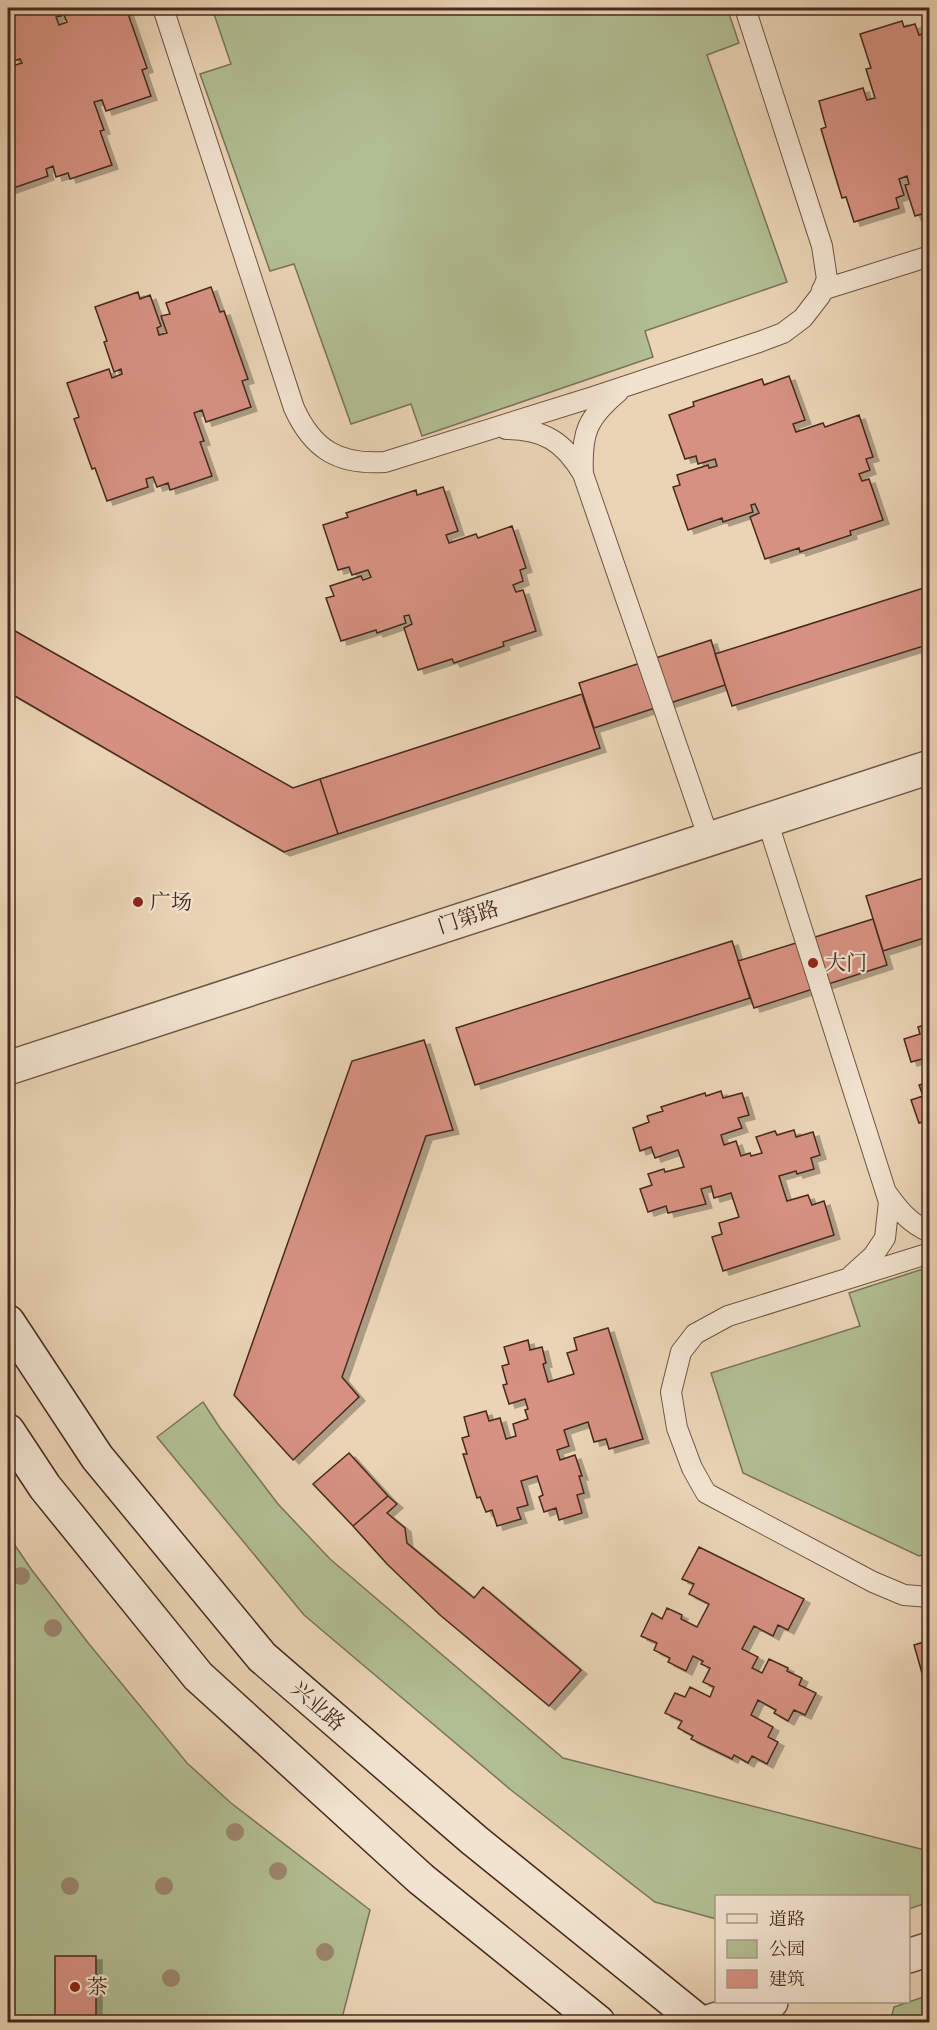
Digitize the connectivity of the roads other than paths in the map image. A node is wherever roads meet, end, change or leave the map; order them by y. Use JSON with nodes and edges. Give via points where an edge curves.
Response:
{"nodes":[{"id":1,"x":163,"y":8,"type":"edge"},
{"id":2,"x":745,"y":8,"type":"edge"},
{"id":3,"x":930,"y":256,"type":"edge"},
{"id":4,"x":822,"y":291,"type":"junction"},
{"id":5,"x":625,"y":386,"type":"junction"},
{"id":6,"x":492,"y":429,"type":"junction"},
{"id":7,"x":583,"y":474,"type":"junction"},
{"id":8,"x":930,"y":767,"type":"edge"},
{"id":9,"x":767,"y":820,"type":"junction"},
{"id":10,"x":709,"y":839,"type":"junction"},
{"id":11,"x":8,"y":1068,"type":"edge"},
{"id":12,"x":885,"y":1190,"type":"junction"},
{"id":13,"x":930,"y":1232,"type":"edge"},
{"id":14,"x":930,"y":1253,"type":"edge"},
{"id":15,"x":848,"y":1279,"type":"junction"},
{"id":16,"x":8,"y":1322,"type":"edge"},
{"id":17,"x":8,"y":1431,"type":"edge"},
{"id":18,"x":930,"y":1597,"type":"edge"},
{"id":19,"x":930,"y":1949,"type":"edge"},
{"id":20,"x":910,"y":1956,"type":"edge"},
{"id":21,"x":765,"y":2003,"type":"edge"},
{"id":22,"x":598,"y":2022,"type":"edge"},
{"id":23,"x":699,"y":2022,"type":"edge"},
{"id":24,"x":708,"y":2022,"type":"edge"}],
"edges":[{"from":1,"to":6,"type":"lane","via":[[302,427],[327,451],[362,463],[385,462]]},
{"from":2,"to":4,"type":"lane","via":[[817,226],[827,279]]},
{"from":3,"to":4,"type":"lane"},
{"from":4,"to":5,"type":"lane","via":[[802,318],[783,333]]},
{"from":5,"to":6,"type":"lane"},
{"from":5,"to":7,"type":"lane","via":[[592,418],[582,452]]},
{"from":6,"to":7,"type":"lane","via":[[527,429],[549,437],[575,460]]},
{"from":7,"to":10,"type":"lane"},
{"from":8,"to":9,"type":"street","name":"门第路"},
{"from":9,"to":10,"type":"street","name":"门第路"},
{"from":9,"to":12,"type":"lane"},
{"from":10,"to":11,"type":"street","name":"门第路"},
{"from":12,"to":13,"type":"lane","via":[[909,1220]]},
{"from":12,"to":15,"type":"lane","via":[[889,1202],[885,1238],[873,1256]]},
{"from":14,"to":15,"type":"lane"},
{"from":15,"to":18,"type":"lane","via":[[728,1316],[695,1334],[681,1352],[671,1392],[677,1428],[706,1493],[873,1582],[904,1595]]},
{"from":16,"to":23,"type":"street","name":"兴业路","via":[[97,1457],[262,1657],[474,1840]]},
{"from":17,"to":22,"type":"street","via":[[45,1487],[198,1676],[421,1879]]},
{"from":19,"to":20,"type":"street"},
{"from":21,"to":24,"type":"street"}]}
